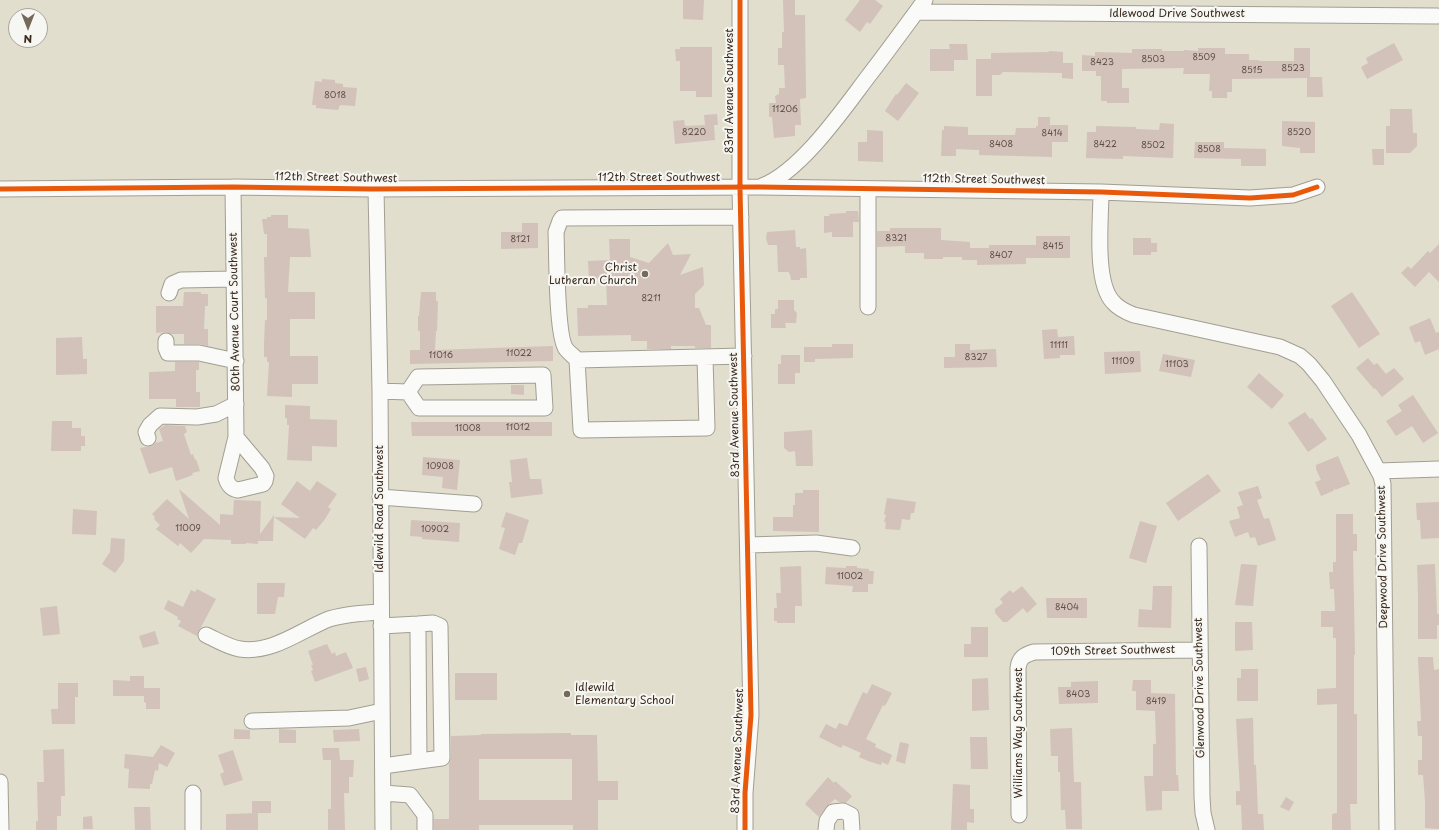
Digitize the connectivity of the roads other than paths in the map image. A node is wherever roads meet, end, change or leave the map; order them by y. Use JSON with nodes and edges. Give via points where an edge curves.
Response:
{"nodes":[{"id":1,"x":740,"y":0,"type":"edge"},
{"id":2,"x":921,"y":6,"type":"edge"},
{"id":3,"x":1437,"y":16,"type":"dead end"},
{"id":4,"x":233,"y":187,"type":"junction"},
{"id":5,"x":759,"y":187,"type":"junction"},
{"id":6,"x":1317,"y":187,"type":"dead end"},
{"id":7,"x":740,"y":188,"type":"junction"},
{"id":8,"x":0,"y":189,"type":"edge"},
{"id":9,"x":376,"y":189,"type":"junction"},
{"id":10,"x":868,"y":189,"type":"junction"},
{"id":11,"x":1101,"y":192,"type":"junction"},
{"id":12,"x":741,"y":217,"type":"junction"},
{"id":13,"x":234,"y":279,"type":"junction"},
{"id":14,"x":169,"y":293,"type":"dead end"},
{"id":15,"x":868,"y":307,"type":"dead end"},
{"id":16,"x":166,"y":341,"type":"dead end"},
{"id":17,"x":744,"y":356,"type":"junction"},
{"id":18,"x":705,"y":358,"type":"junction"},
{"id":19,"x":577,"y":360,"type":"junction"},
{"id":20,"x":236,"y":361,"type":"junction"},
{"id":21,"x":380,"y":391,"type":"junction"},
{"id":22,"x":408,"y":392,"type":"junction"},
{"id":23,"x":236,"y":404,"type":"junction"},
{"id":24,"x":236,"y":437,"type":"dead end"},
{"id":25,"x":148,"y":438,"type":"dead end"},
{"id":26,"x":1439,"y":469,"type":"edge"},
{"id":27,"x":1378,"y":471,"type":"junction"},
{"id":28,"x":380,"y":497,"type":"junction"},
{"id":29,"x":474,"y":504,"type":"dead end"},
{"id":30,"x":748,"y":545,"type":"junction"},
{"id":31,"x":1199,"y":546,"type":"dead end"},
{"id":32,"x":852,"y":548,"type":"dead end"},
{"id":33,"x":381,"y":619,"type":"junction"},
{"id":34,"x":418,"y":624,"type":"junction"},
{"id":35,"x":206,"y":635,"type":"dead end"},
{"id":36,"x":1199,"y":650,"type":"junction"},
{"id":37,"x":1026,"y":654,"type":"joint"},
{"id":38,"x":382,"y":711,"type":"junction"},
{"id":39,"x":252,"y":721,"type":"dead end"},
{"id":40,"x":419,"y":761,"type":"junction"},
{"id":41,"x":383,"y":766,"type":"junction"},
{"id":42,"x":0,"y":782,"type":"edge"},
{"id":43,"x":193,"y":793,"type":"dead end"},
{"id":44,"x":383,"y":793,"type":"junction"},
{"id":45,"x":1019,"y":814,"type":"dead end"},
{"id":46,"x":1,"y":830,"type":"edge"},
{"id":47,"x":193,"y":830,"type":"edge"},
{"id":48,"x":383,"y":830,"type":"edge"},
{"id":49,"x":425,"y":830,"type":"edge"},
{"id":50,"x":745,"y":830,"type":"edge"},
{"id":51,"x":826,"y":830,"type":"edge"},
{"id":52,"x":852,"y":830,"type":"edge"},
{"id":53,"x":1207,"y":830,"type":"edge"},
{"id":54,"x":1387,"y":830,"type":"edge"}],
"edges":[{"from":1,"to":7,"type":"street","name":"83rd Avenue Southwest"},
{"from":2,"to":3,"type":"street","name":"Idlewood Drive Southwest"},
{"from":2,"to":5,"type":"street","via":[[839,115],[809,150],[777,179]]},
{"from":4,"to":8,"type":"street","name":"112th Street Southwest"},
{"from":4,"to":9,"type":"street","name":"112th Street Southwest"},
{"from":4,"to":13,"type":"street","name":"80th Avenue Court Southwest"},
{"from":5,"to":7,"type":"street","name":"112th Street Southwest"},
{"from":5,"to":10,"type":"street","name":"112th Street Southwest"},
{"from":6,"to":11,"type":"street","name":"112th Street Southwest","via":[[1293,195],[1250,198]]},
{"from":7,"to":9,"type":"street","name":"112th Street Southwest"},
{"from":7,"to":12,"type":"street","name":"83rd Avenue Southwest"},
{"from":9,"to":21,"type":"street","name":"Idlewild Road Southwest"},
{"from":10,"to":11,"type":"street","name":"112th Street Southwest"},
{"from":10,"to":15,"type":"street"},
{"from":11,"to":27,"type":"street","name":"Deepwood Drive Southwest","via":[[1100,264],[1103,282],[1112,302],[1134,315],[1280,347],[1300,356],[1323,381],[1359,435]]},
{"from":12,"to":17,"type":"street","name":"83rd Avenue Southwest"},
{"from":12,"to":19,"type":"street","via":[[562,218],[556,232],[560,324],[566,349]]},
{"from":13,"to":14,"type":"street","via":[[181,280],[172,284]]},
{"from":13,"to":20,"type":"street","name":"80th Avenue Court Southwest"},
{"from":16,"to":20,"type":"street","via":[[168,353],[199,353]]},
{"from":17,"to":18,"type":"street"},
{"from":17,"to":30,"type":"street","name":"83rd Avenue Southwest"},
{"from":18,"to":19,"type":"street"},
{"from":18,"to":19,"type":"street","via":[[707,428],[581,430]]},
{"from":20,"to":23,"type":"street","name":"80th Avenue Court Southwest"},
{"from":21,"to":22,"type":"street"},
{"from":21,"to":28,"type":"street","name":"Idlewild Road Southwest"},
{"from":22,"to":22,"type":"street","via":[[419,408],[545,408],[543,375],[418,378]]},
{"from":23,"to":24,"type":"street","name":"80th Avenue Court Southwest"},
{"from":23,"to":25,"type":"street","via":[[216,414],[197,417],[160,416],[146,432]]},
{"from":26,"to":27,"type":"street"},
{"from":27,"to":54,"type":"street","name":"Deepwood Drive Southwest","via":[[1383,484]]},
{"from":28,"to":29,"type":"street"},
{"from":28,"to":33,"type":"street","name":"Idlewild Road Southwest"},
{"from":30,"to":32,"type":"street","via":[[816,543]]},
{"from":30,"to":50,"type":"street","name":"83rd Avenue Southwest","via":[[751,715]]},
{"from":31,"to":36,"type":"street","name":"Glenwood Drive Southwest"},
{"from":33,"to":34,"type":"street"},
{"from":33,"to":35,"type":"street","via":[[354,613],[329,619],[266,648],[252,650],[223,644]]},
{"from":33,"to":38,"type":"street","name":"Idlewild Road Southwest"},
{"from":34,"to":40,"type":"street"},
{"from":34,"to":40,"type":"street","via":[[433,623],[440,626],[442,758]]},
{"from":36,"to":37,"type":"street","name":"109th Street Southwest"},
{"from":36,"to":53,"type":"street","name":"Glenwood Drive Southwest","via":[[1202,797]]},
{"from":37,"to":45,"type":"street","name":"Williams Way Southwest","via":[[1020,659],[1018,668]]},
{"from":38,"to":39,"type":"street","via":[[349,718]]},
{"from":38,"to":41,"type":"street","name":"Idlewild Road Southwest"},
{"from":40,"to":41,"type":"street"},
{"from":41,"to":44,"type":"street","name":"Idlewild Road Southwest"},
{"from":42,"to":46,"type":"street"},
{"from":43,"to":47,"type":"street"},
{"from":44,"to":48,"type":"street","name":"Idlewild Road Southwest"},
{"from":44,"to":49,"type":"street","via":[[410,795],[425,815]]},
{"from":51,"to":52,"type":"street","via":[[827,821],[833,812],[843,811],[851,815]]}]}
